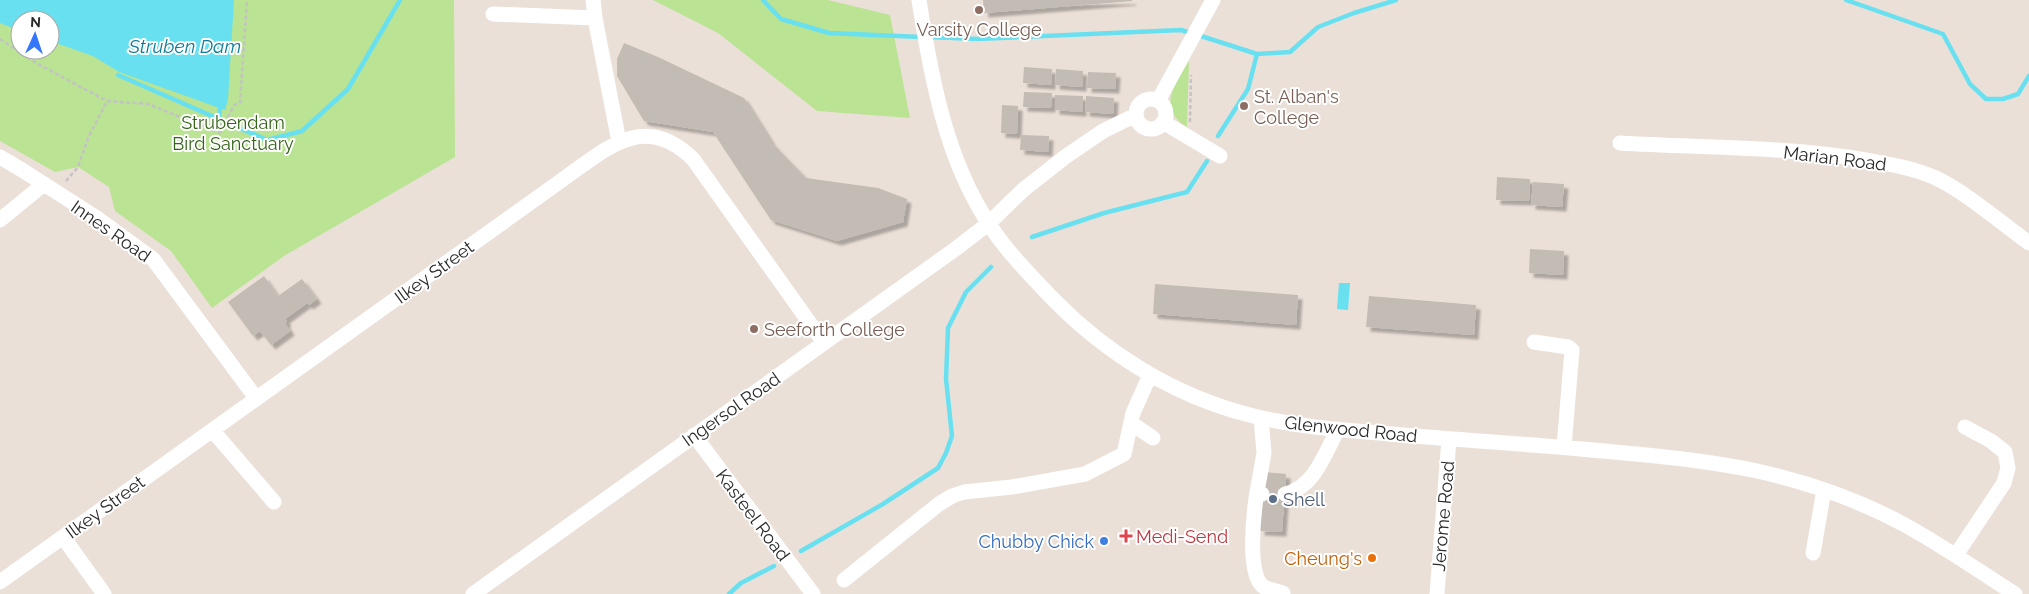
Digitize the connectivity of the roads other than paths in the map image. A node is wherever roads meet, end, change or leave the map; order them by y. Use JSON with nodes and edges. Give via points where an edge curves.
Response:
{"nodes":[{"id":1,"x":593,"y":0,"type":"edge"},
{"id":2,"x":919,"y":0,"type":"edge"},
{"id":3,"x":1213,"y":0,"type":"edge"},
{"id":4,"x":493,"y":14,"type":"dead end"},
{"id":5,"x":595,"y":18,"type":"junction"},
{"id":6,"x":1158,"y":101,"type":"junction"},
{"id":7,"x":1136,"y":115,"type":"junction"},
{"id":8,"x":1163,"y":122,"type":"junction"},
{"id":9,"x":619,"y":142,"type":"junction"},
{"id":10,"x":1620,"y":143,"type":"dead end"},
{"id":11,"x":1220,"y":156,"type":"dead end"},
{"id":12,"x":0,"y":157,"type":"edge"},
{"id":13,"x":44,"y":184,"type":"junction"},
{"id":14,"x":0,"y":220,"type":"edge"},
{"id":15,"x":988,"y":224,"type":"junction"},
{"id":16,"x":2029,"y":243,"type":"edge"},
{"id":17,"x":1534,"y":342,"type":"dead end"},
{"id":18,"x":824,"y":343,"type":"junction"},
{"id":19,"x":1150,"y":375,"type":"junction"},
{"id":20,"x":256,"y":398,"type":"junction"},
{"id":21,"x":1260,"y":418,"type":"junction"},
{"id":22,"x":1131,"y":423,"type":"junction"},
{"id":23,"x":1965,"y":427,"type":"dead end"},
{"id":24,"x":1338,"y":428,"type":"junction"},
{"id":25,"x":213,"y":431,"type":"junction"},
{"id":26,"x":694,"y":435,"type":"junction"},
{"id":27,"x":1153,"y":438,"type":"dead end"},
{"id":28,"x":1449,"y":439,"type":"junction"},
{"id":29,"x":1564,"y":447,"type":"junction"},
{"id":30,"x":1824,"y":490,"type":"junction"},
{"id":31,"x":1285,"y":494,"type":"tunnel mouth"},
{"id":32,"x":274,"y":502,"type":"dead end"},
{"id":33,"x":63,"y":538,"type":"junction"},
{"id":34,"x":1813,"y":553,"type":"dead end"},
{"id":35,"x":1956,"y":555,"type":"junction"},
{"id":36,"x":1992,"y":579,"type":"junction"},
{"id":37,"x":844,"y":580,"type":"dead end"},
{"id":38,"x":0,"y":582,"type":"edge"},
{"id":39,"x":1283,"y":593,"type":"dead end"},
{"id":40,"x":104,"y":594,"type":"edge"},
{"id":41,"x":473,"y":594,"type":"edge"},
{"id":42,"x":813,"y":594,"type":"edge"},
{"id":43,"x":1437,"y":594,"type":"edge"},
{"id":44,"x":2009,"y":594,"type":"edge"},
{"id":45,"x":2015,"y":594,"type":"edge"}],
"edges":[{"from":1,"to":5,"type":"street"},
{"from":2,"to":15,"type":"street","name":"Glenwood Road","via":[[927,54],[946,128],[958,163]]},
{"from":3,"to":6,"type":"street"},
{"from":4,"to":5,"type":"street"},
{"from":5,"to":9,"type":"street"},
{"from":6,"to":7,"type":"street","via":[[1152,98],[1142,101]]},
{"from":6,"to":8,"type":"street","via":[[1166,110]]},
{"from":7,"to":8,"type":"street","via":[[1139,123],[1148,128],[1158,127]]},
{"from":7,"to":15,"type":"street","name":"Ingersol Road","via":[[1103,131],[1065,157],[1023,190]]},
{"from":8,"to":11,"type":"street"},
{"from":9,"to":18,"type":"street","name":"Ilkey Street","via":[[637,136],[659,138],[682,148]]},
{"from":9,"to":20,"type":"street","name":"Ilkey Street"},
{"from":10,"to":16,"type":"street","name":"Marian Road","via":[[1818,153],[1919,171],[1956,190]]},
{"from":12,"to":13,"type":"street","name":"Innes Road"},
{"from":13,"to":14,"type":"street"},
{"from":13,"to":20,"type":"street","name":"Innes Road","via":[[153,259]]},
{"from":15,"to":18,"type":"street","name":"Ingersol Road"},
{"from":15,"to":19,"type":"street","name":"Glenwood Road","via":[[1071,317]]},
{"from":17,"to":29,"type":"street","via":[[1572,350]]},
{"from":18,"to":26,"type":"street","name":"Ingersol Road"},
{"from":19,"to":21,"type":"street","name":"Glenwood Road","via":[[1209,402]]},
{"from":19,"to":22,"type":"street"},
{"from":20,"to":25,"type":"street","name":"Ilkey Street"},
{"from":21,"to":24,"type":"street","name":"Glenwood Road"},
{"from":21,"to":39,"type":"street","via":[[1264,453],[1252,543],[1259,582]]},
{"from":22,"to":27,"type":"street"},
{"from":22,"to":37,"type":"street","via":[[1124,454],[1085,474],[952,496]]},
{"from":23,"to":35,"type":"street","via":[[2005,452],[2008,468],[2004,483]]},
{"from":24,"to":28,"type":"street","name":"Glenwood Road"},
{"from":24,"to":31,"type":"street","via":[[1310,480]]},
{"from":25,"to":32,"type":"street"},
{"from":25,"to":33,"type":"street","name":"Ilkey Street"},
{"from":26,"to":41,"type":"street","name":"Ingersol Road"},
{"from":26,"to":42,"type":"street","name":"Kasteel Road"},
{"from":28,"to":29,"type":"street","name":"Glenwood Road"},
{"from":28,"to":43,"type":"street","name":"Jerome Road"},
{"from":29,"to":30,"type":"street","name":"Glenwood Road","via":[[1737,467]]},
{"from":30,"to":34,"type":"street"},
{"from":30,"to":35,"type":"street","name":"Glenwood Road","via":[[1901,523]]},
{"from":33,"to":38,"type":"street","name":"Ilkey Street"},
{"from":33,"to":40,"type":"street"},
{"from":35,"to":36,"type":"street","name":"Glenwood Road"},
{"from":36,"to":44,"type":"street","name":"Glenwood Road"},
{"from":36,"to":45,"type":"street","name":"Glenwood Road"}]}
